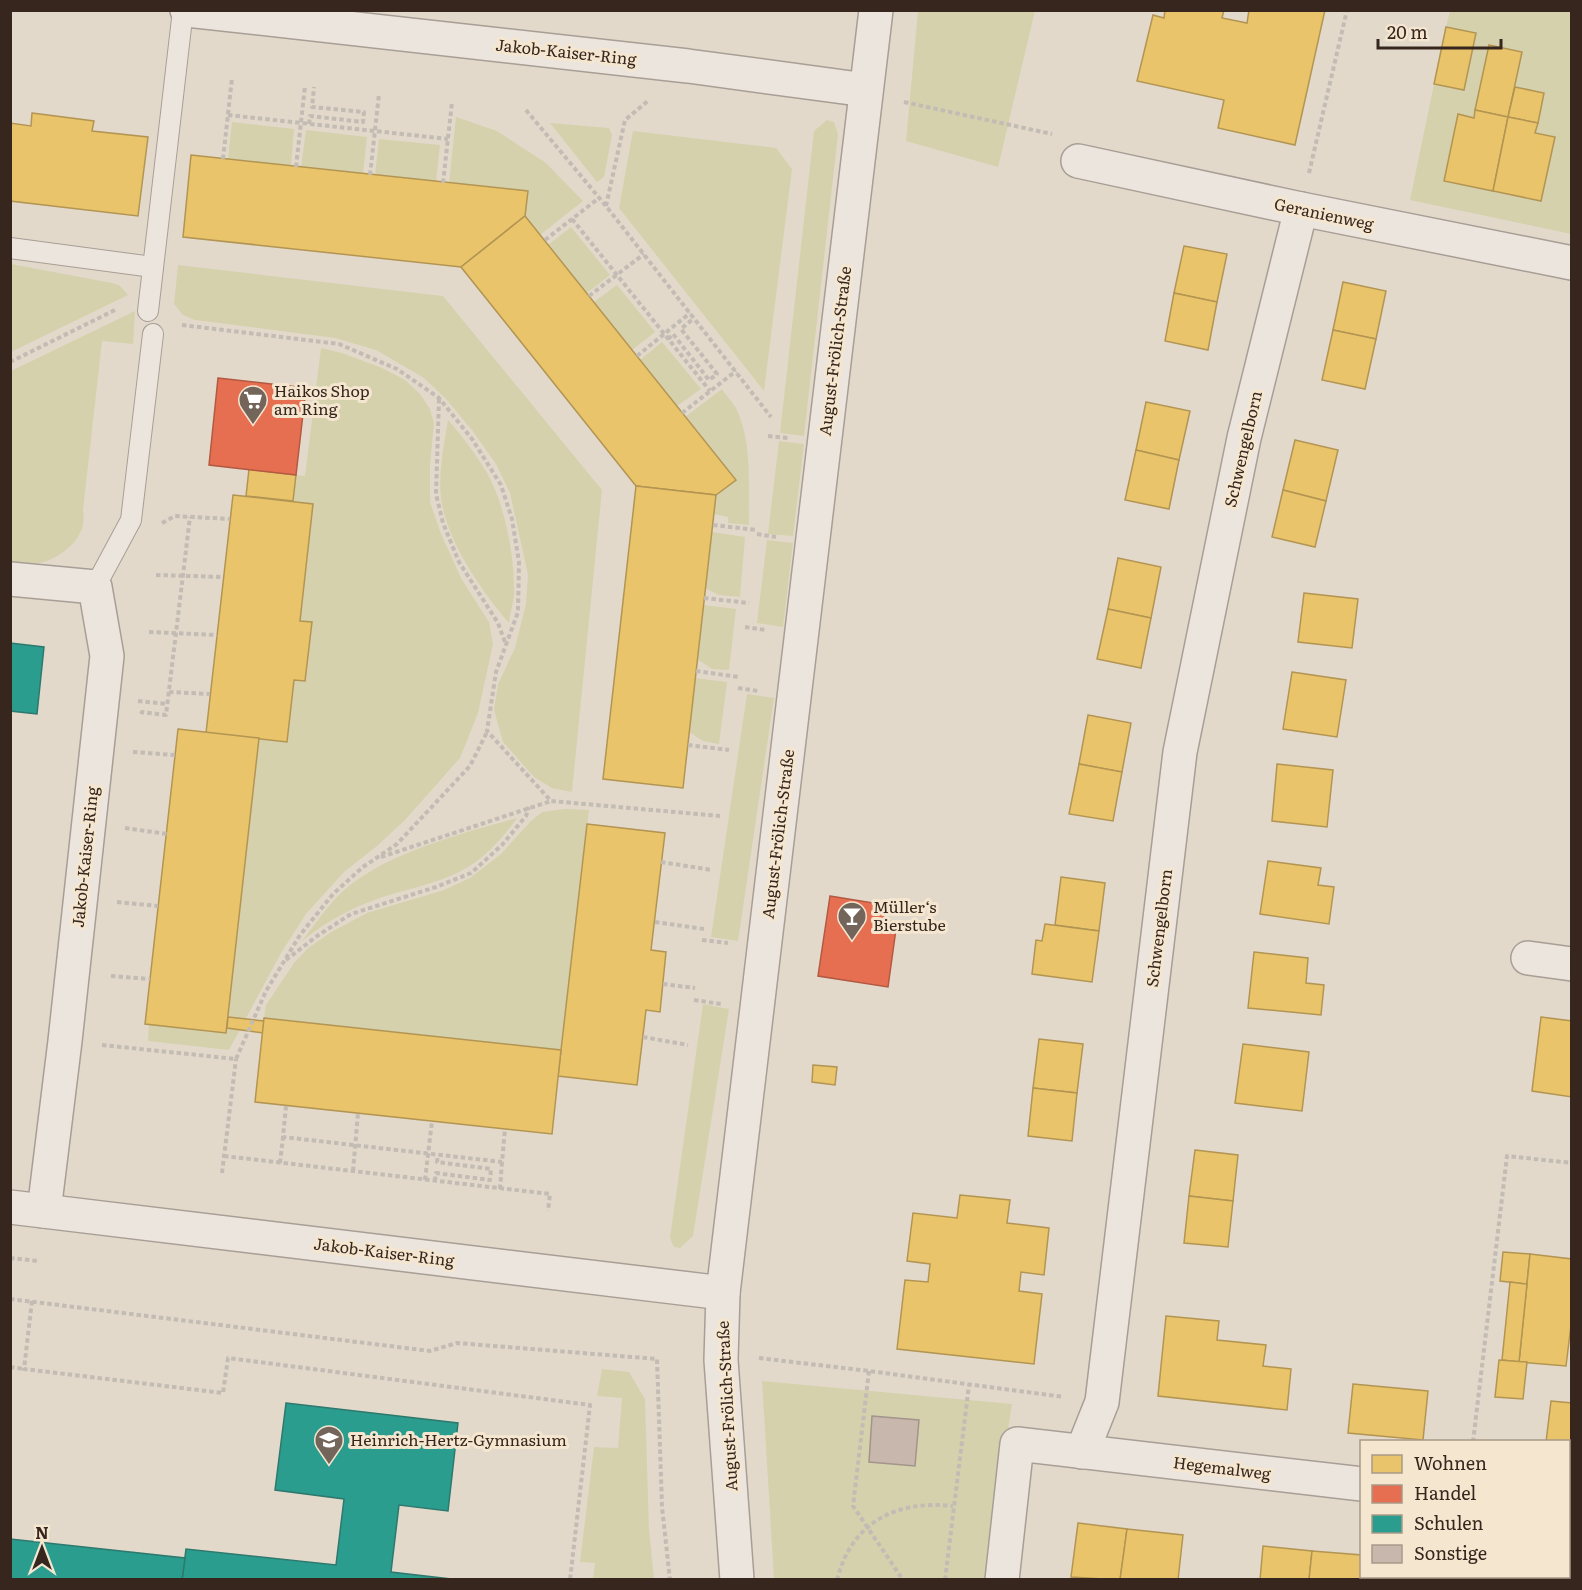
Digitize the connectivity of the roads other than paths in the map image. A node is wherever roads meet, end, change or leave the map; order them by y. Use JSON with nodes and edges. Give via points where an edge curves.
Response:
{"nodes":[{"id":1,"x":185,"y":10,"type":"edge"},
{"id":2,"x":876,"y":10,"type":"edge"},
{"id":3,"x":866,"y":90,"type":"junction"},
{"id":4,"x":1078,"y":161,"type":"road end"},
{"id":5,"x":1301,"y":209,"type":"junction"},
{"id":6,"x":10,"y":248,"type":"edge"},
{"id":7,"x":1572,"y":263,"type":"edge"},
{"id":8,"x":153,"y":267,"type":"junction"},
{"id":9,"x":149,"y":302,"type":"road end"},
{"id":10,"x":153,"y":334,"type":"dead end"},
{"id":11,"x":10,"y":579,"type":"edge"},
{"id":12,"x":95,"y":587,"type":"junction"},
{"id":13,"x":1528,"y":958,"type":"dead end"},
{"id":14,"x":1572,"y":964,"type":"edge"},
{"id":15,"x":10,"y":1208,"type":"edge"},
{"id":16,"x":45,"y":1211,"type":"junction"},
{"id":17,"x":723,"y":1293,"type":"junction"},
{"id":18,"x":1082,"y":1452,"type":"junction"},
{"id":19,"x":1360,"y":1485,"type":"edge"},
{"id":20,"x":737,"y":1580,"type":"edge"},
{"id":21,"x":1002,"y":1580,"type":"edge"}],
"edges":[{"from":1,"to":3,"type":"street","name":"Jakob-Kaiser-Ring","via":[[688,66]]},
{"from":1,"to":8,"type":"lane"},
{"from":2,"to":3,"type":"street"},
{"from":3,"to":17,"type":"street","name":"August-Frölich-Straße"},
{"from":4,"to":5,"type":"street","name":"Geranienweg"},
{"from":5,"to":7,"type":"street","name":"Geranienweg"},
{"from":5,"to":18,"type":"street","name":"Schwengelborn","via":[[1244,438],[1180,752],[1102,1402]]},
{"from":6,"to":8,"type":"lane"},
{"from":8,"to":9,"type":"lane"},
{"from":10,"to":12,"type":"lane","via":[[131,520]]},
{"from":11,"to":12,"type":"street"},
{"from":12,"to":16,"type":"street","name":"Jakob-Kaiser-Ring","via":[[107,656]]},
{"from":13,"to":14,"type":"street"},
{"from":15,"to":16,"type":"street","name":"Jakob-Kaiser-Ring"},
{"from":16,"to":17,"type":"street","name":"Jakob-Kaiser-Ring"},
{"from":17,"to":20,"type":"street","name":"August-Frölich-Straße","via":[[721,1360]]},
{"from":18,"to":19,"type":"street","name":"Hegemalweg"},
{"from":18,"to":21,"type":"street","via":[[1017,1444]]}]}
